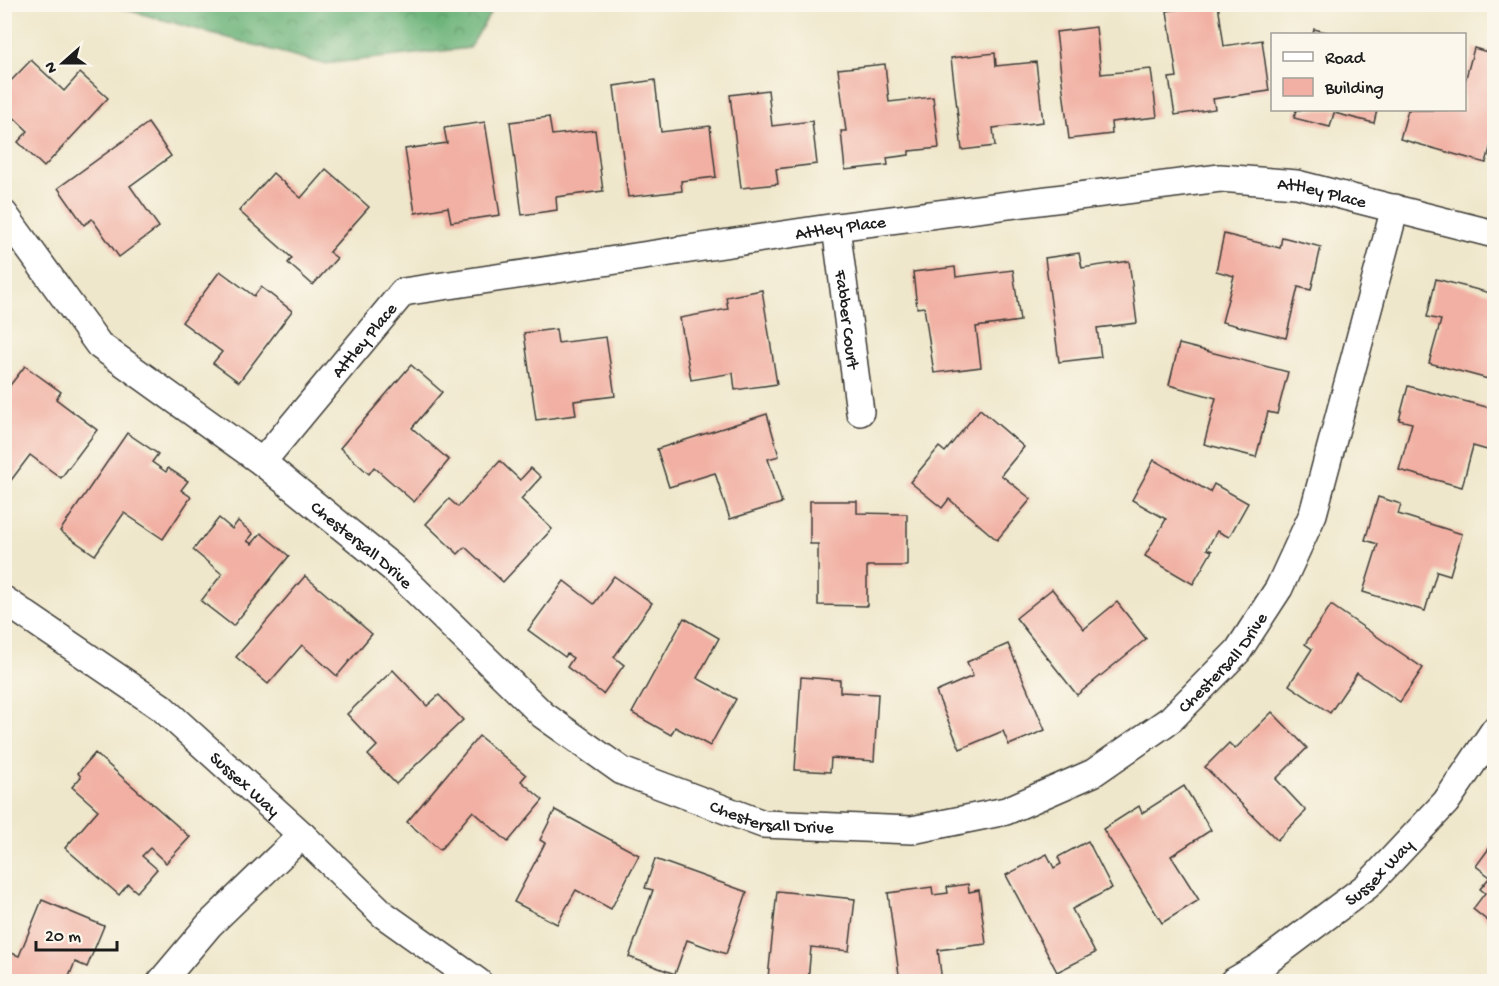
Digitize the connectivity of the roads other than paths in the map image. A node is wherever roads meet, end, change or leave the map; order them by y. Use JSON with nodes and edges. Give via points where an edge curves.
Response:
{"nodes":[{"id":1,"x":1395,"y":208,"type":"junction"},
{"id":2,"x":4,"y":214,"type":"edge"},
{"id":3,"x":836,"y":227,"type":"junction"},
{"id":4,"x":1494,"y":234,"type":"edge"},
{"id":5,"x":860,"y":412,"type":"dead end"},
{"id":6,"x":262,"y":462,"type":"junction"},
{"id":7,"x":4,"y":600,"type":"edge"},
{"id":8,"x":1494,"y":731,"type":"edge"},
{"id":9,"x":302,"y":835,"type":"junction"},
{"id":10,"x":160,"y":981,"type":"edge"},
{"id":11,"x":478,"y":981,"type":"edge"},
{"id":12,"x":1233,"y":981,"type":"edge"}],
"edges":[{"from":1,"to":3,"type":"street","name":"Attley Place","via":[[1297,184],[1220,178]]},
{"from":1,"to":4,"type":"street","name":"Attley Place"},
{"from":1,"to":6,"type":"street","name":"Chestersall Drive","via":[[1313,514],[1279,588],[1238,651],[1172,719],[1094,774],[1006,811],[912,830],[763,824],[621,771],[543,715],[394,569]]},
{"from":2,"to":6,"type":"street","name":"Chestersall Drive","via":[[99,345]]},
{"from":3,"to":5,"type":"street","name":"Fabber Court"},
{"from":3,"to":6,"type":"street","name":"Attley Place","via":[[403,292]]},
{"from":7,"to":9,"type":"street","name":"Sussex Way","via":[[161,707]]},
{"from":8,"to":12,"type":"street","name":"Sussex Way","via":[[1446,802],[1367,886],[1258,968]]},
{"from":9,"to":10,"type":"street","via":[[209,924]]},
{"from":9,"to":11,"type":"street","name":"Sussex Way","via":[[384,915]]}]}
